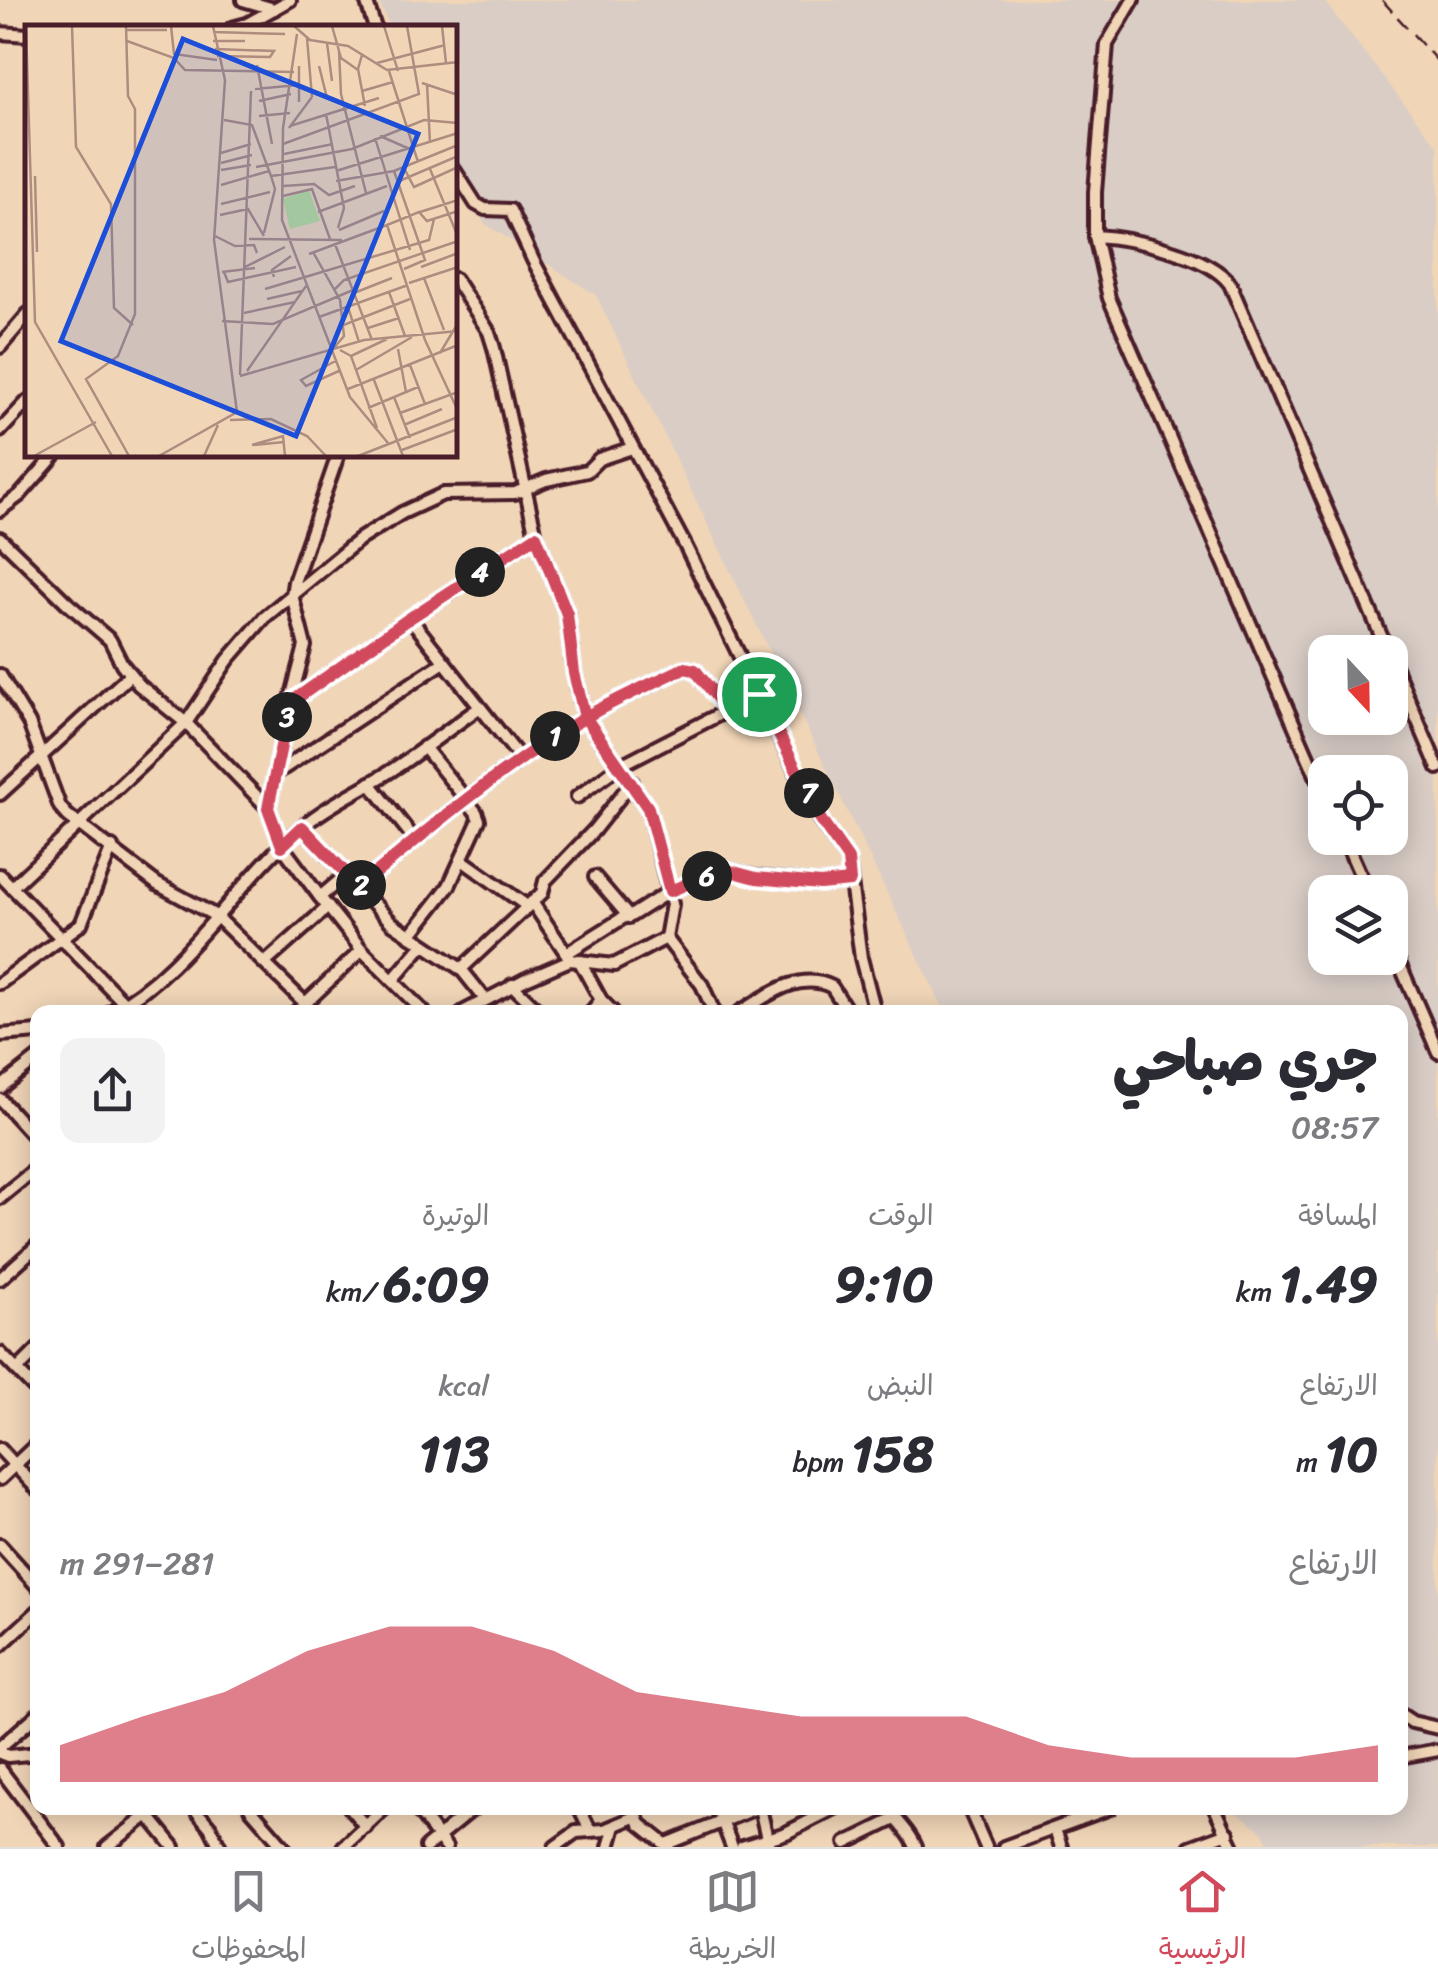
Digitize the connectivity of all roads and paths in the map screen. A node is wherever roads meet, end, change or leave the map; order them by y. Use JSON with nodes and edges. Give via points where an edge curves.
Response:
{"nodes":[{"id":1,"x":243,"y":0,"type":"edge"},
{"id":2,"x":290,"y":0,"type":"edge"},
{"id":3,"x":366,"y":0,"type":"edge"},
{"id":4,"x":1133,"y":0,"type":"edge"},
{"id":5,"x":274,"y":10,"type":"junction"},
{"id":6,"x":243,"y":25,"type":"edge"},
{"id":7,"x":373,"y":25,"type":"edge"},
{"id":8,"x":0,"y":33,"type":"edge"},
{"id":9,"x":25,"y":35,"type":"edge"},
{"id":10,"x":458,"y":176,"type":"edge"},
{"id":11,"x":1095,"y":236,"type":"junction"},
{"id":12,"x":458,"y":284,"type":"edge"},
{"id":13,"x":25,"y":318,"type":"edge"},
{"id":14,"x":0,"y":347,"type":"edge"},
{"id":15,"x":25,"y":404,"type":"edge"},
{"id":16,"x":0,"y":431,"type":"edge"},
{"id":17,"x":632,"y":448,"type":"junction"},
{"id":18,"x":52,"y":458,"type":"edge"},
{"id":19,"x":337,"y":458,"type":"edge"},
{"id":20,"x":526,"y":488,"type":"junction"},
{"id":21,"x":0,"y":510,"type":"edge"},
{"id":22,"x":536,"y":536,"type":"junction"},
{"id":23,"x":0,"y":538,"type":"edge"},
{"id":24,"x":292,"y":594,"type":"junction"},
{"id":25,"x":410,"y":618,"type":"junction"},
{"id":26,"x":1381,"y":635,"type":"edge"},
{"id":27,"x":444,"y":662,"type":"junction"},
{"id":28,"x":0,"y":675,"type":"edge"},
{"id":29,"x":130,"y":675,"type":"junction"},
{"id":30,"x":759,"y":694,"type":"junction"},
{"id":31,"x":1408,"y":698,"type":"edge"},
{"id":32,"x":290,"y":703,"type":"junction"},
{"id":33,"x":479,"y":708,"type":"junction"},
{"id":34,"x":727,"y":710,"type":"junction"},
{"id":35,"x":585,"y":717,"type":"junction"},
{"id":36,"x":186,"y":723,"type":"junction"},
{"id":37,"x":424,"y":747,"type":"junction"},
{"id":38,"x":42,"y":756,"type":"junction"},
{"id":39,"x":1308,"y":757,"type":"edge"},
{"id":40,"x":520,"y":758,"type":"junction"},
{"id":41,"x":619,"y":766,"type":"junction"},
{"id":42,"x":1438,"y":768,"type":"edge"},
{"id":43,"x":275,"y":774,"type":"junction"},
{"id":44,"x":632,"y":782,"type":"junction"},
{"id":45,"x":370,"y":784,"type":"junction"},
{"id":46,"x":2,"y":790,"type":"edge"},
{"id":47,"x":577,"y":796,"type":"dead end"},
{"id":48,"x":463,"y":800,"type":"junction"},
{"id":49,"x":268,"y":808,"type":"junction"},
{"id":50,"x":81,"y":825,"type":"junction"},
{"id":51,"x":302,"y":827,"type":"junction"},
{"id":52,"x":415,"y":840,"type":"junction"},
{"id":53,"x":282,"y":846,"type":"junction"},
{"id":54,"x":112,"y":847,"type":"junction"},
{"id":55,"x":462,"y":860,"type":"junction"},
{"id":56,"x":347,"y":874,"type":"junction"},
{"id":57,"x":0,"y":875,"type":"edge"},
{"id":58,"x":595,"y":878,"type":"dead end"},
{"id":59,"x":850,"y":881,"type":"junction"},
{"id":60,"x":12,"y":887,"type":"junction"},
{"id":61,"x":359,"y":887,"type":"junction"},
{"id":62,"x":670,"y":891,"type":"junction"},
{"id":63,"x":324,"y":902,"type":"junction"},
{"id":64,"x":530,"y":904,"type":"junction"},
{"id":65,"x":216,"y":916,"type":"junction"},
{"id":66,"x":626,"y":916,"type":"junction"},
{"id":67,"x":410,"y":936,"type":"junction"},
{"id":68,"x":60,"y":937,"type":"junction"},
{"id":69,"x":666,"y":938,"type":"junction"},
{"id":70,"x":422,"y":946,"type":"junction"},
{"id":71,"x":362,"y":950,"type":"junction"},
{"id":72,"x":572,"y":958,"type":"junction"},
{"id":73,"x":266,"y":962,"type":"junction"},
{"id":74,"x":460,"y":969,"type":"junction"},
{"id":75,"x":1404,"y":975,"type":"edge"},
{"id":76,"x":393,"y":980,"type":"junction"},
{"id":77,"x":0,"y":983,"type":"edge"},
{"id":78,"x":512,"y":986,"type":"junction"},
{"id":79,"x":485,"y":999,"type":"junction"},
{"id":80,"x":602,"y":1000,"type":"junction"},
{"id":81,"x":127,"y":1005,"type":"edge"},
{"id":82,"x":133,"y":1005,"type":"edge"},
{"id":83,"x":299,"y":1005,"type":"edge"},
{"id":84,"x":304,"y":1005,"type":"edge"},
{"id":85,"x":417,"y":1005,"type":"edge"},
{"id":86,"x":474,"y":1005,"type":"edge"},
{"id":87,"x":532,"y":1005,"type":"edge"},
{"id":88,"x":597,"y":1005,"type":"edge"},
{"id":89,"x":607,"y":1005,"type":"edge"},
{"id":90,"x":711,"y":1005,"type":"edge"},
{"id":91,"x":751,"y":1005,"type":"edge"},
{"id":92,"x":846,"y":1005,"type":"edge"},
{"id":93,"x":873,"y":1005,"type":"edge"},
{"id":94,"x":30,"y":1032,"type":"edge"},
{"id":95,"x":0,"y":1034,"type":"edge"},
{"id":96,"x":1438,"y":1052,"type":"edge"},
{"id":97,"x":30,"y":1064,"type":"edge"},
{"id":98,"x":0,"y":1088,"type":"edge"},
{"id":99,"x":0,"y":1099,"type":"edge"},
{"id":100,"x":30,"y":1132,"type":"edge"},
{"id":101,"x":30,"y":1174,"type":"edge"},
{"id":102,"x":0,"y":1198,"type":"edge"},
{"id":103,"x":30,"y":1251,"type":"edge"},
{"id":104,"x":0,"y":1278,"type":"edge"},
{"id":105,"x":0,"y":1352,"type":"edge"},
{"id":106,"x":30,"y":1357,"type":"edge"},
{"id":107,"x":18,"y":1370,"type":"junction"},
{"id":108,"x":30,"y":1383,"type":"edge"},
{"id":109,"x":0,"y":1449,"type":"edge"},
{"id":110,"x":30,"y":1451,"type":"edge"},
{"id":111,"x":15,"y":1466,"type":"junction"},
{"id":112,"x":0,"y":1480,"type":"edge"},
{"id":113,"x":30,"y":1482,"type":"edge"},
{"id":114,"x":2,"y":1553,"type":"edge"},
{"id":115,"x":30,"y":1579,"type":"edge"},
{"id":116,"x":30,"y":1618,"type":"edge"},
{"id":117,"x":1,"y":1642,"type":"edge"},
{"id":118,"x":1408,"y":1719,"type":"edge"},
{"id":119,"x":30,"y":1722,"type":"edge"},
{"id":120,"x":1438,"y":1728,"type":"edge"},
{"id":121,"x":0,"y":1750,"type":"edge"},
{"id":122,"x":1438,"y":1750,"type":"edge"},
{"id":123,"x":30,"y":1754,"type":"edge"},
{"id":124,"x":1408,"y":1754,"type":"edge"},
{"id":125,"x":0,"y":1769,"type":"edge"},
{"id":126,"x":30,"y":1809,"type":"edge"},
{"id":127,"x":35,"y":1815,"type":"edge"},
{"id":128,"x":148,"y":1815,"type":"edge"},
{"id":129,"x":155,"y":1815,"type":"edge"},
{"id":130,"x":200,"y":1815,"type":"edge"},
{"id":131,"x":256,"y":1815,"type":"edge"},
{"id":132,"x":356,"y":1815,"type":"edge"},
{"id":133,"x":378,"y":1815,"type":"edge"},
{"id":134,"x":422,"y":1815,"type":"edge"},
{"id":135,"x":468,"y":1815,"type":"edge"},
{"id":136,"x":582,"y":1815,"type":"edge"},
{"id":137,"x":630,"y":1815,"type":"edge"},
{"id":138,"x":637,"y":1815,"type":"edge"},
{"id":139,"x":720,"y":1815,"type":"edge"},
{"id":140,"x":740,"y":1815,"type":"edge"},
{"id":141,"x":760,"y":1815,"type":"edge"},
{"id":142,"x":822,"y":1815,"type":"edge"},
{"id":143,"x":889,"y":1815,"type":"edge"},
{"id":144,"x":894,"y":1815,"type":"edge"},
{"id":145,"x":972,"y":1815,"type":"edge"},
{"id":146,"x":1070,"y":1815,"type":"edge"},
{"id":147,"x":1091,"y":1815,"type":"edge"},
{"id":148,"x":1222,"y":1815,"type":"edge"},
{"id":149,"x":722,"y":1822,"type":"junction"},
{"id":150,"x":1072,"y":1822,"type":"junction"},
{"id":151,"x":616,"y":1825,"type":"junction"},
{"id":152,"x":366,"y":1827,"type":"junction"},
{"id":153,"x":1055,"y":1829,"type":"junction"},
{"id":154,"x":590,"y":1830,"type":"junction"},
{"id":155,"x":1228,"y":1833,"type":"junction"},
{"id":156,"x":443,"y":1842,"type":"edge"},
{"id":157,"x":846,"y":1843,"type":"dead end"},
{"id":158,"x":768,"y":1844,"type":"edge"},
{"id":159,"x":668,"y":1846,"type":"edge"},
{"id":160,"x":59,"y":1847,"type":"edge"},
{"id":161,"x":107,"y":1847,"type":"edge"},
{"id":162,"x":174,"y":1847,"type":"edge"},
{"id":163,"x":220,"y":1847,"type":"edge"},
{"id":164,"x":284,"y":1847,"type":"edge"},
{"id":165,"x":343,"y":1847,"type":"edge"},
{"id":166,"x":426,"y":1847,"type":"edge"},
{"id":167,"x":556,"y":1847,"type":"edge"},
{"id":168,"x":610,"y":1847,"type":"edge"},
{"id":169,"x":732,"y":1847,"type":"edge"},
{"id":170,"x":742,"y":1847,"type":"edge"},
{"id":171,"x":916,"y":1847,"type":"edge"},
{"id":172,"x":986,"y":1847,"type":"edge"},
{"id":173,"x":1004,"y":1847,"type":"edge"},
{"id":174,"x":1061,"y":1847,"type":"edge"},
{"id":175,"x":1190,"y":1847,"type":"edge"},
{"id":176,"x":1233,"y":1847,"type":"edge"}],
"edges":[{"from":1,"to":5,"type":"street"},
{"from":2,"to":5,"type":"street"},
{"from":3,"to":7,"type":"street"},
{"from":4,"to":11,"type":"street","via":[[1107,44]]},
{"from":5,"to":6,"type":"street"},
{"from":8,"to":9,"type":"street"},
{"from":10,"to":17,"type":"street","via":[[476,204],[510,210]]},
{"from":11,"to":26,"type":"street","via":[[1174,252],[1223,274]]},
{"from":11,"to":39,"type":"street","via":[[1109,298]]},
{"from":12,"to":20,"type":"street","via":[[489,332]]},
{"from":13,"to":14,"type":"street"},
{"from":15,"to":16,"type":"street"},
{"from":17,"to":20,"type":"street","via":[[598,459],[586,471]]},
{"from":17,"to":30,"type":"street"},
{"from":18,"to":21,"type":"street"},
{"from":19,"to":24,"type":"street"},
{"from":20,"to":22,"type":"street"},
{"from":20,"to":24,"type":"street","via":[[428,499],[360,539]]},
{"from":22,"to":25,"type":"street"},
{"from":22,"to":35,"type":"street","via":[[567,614]]},
{"from":23,"to":29,"type":"street","via":[[110,640]]},
{"from":24,"to":32,"type":"street","via":[[305,646]]},
{"from":24,"to":36,"type":"street","via":[[249,634]]},
{"from":25,"to":27,"type":"street"},
{"from":25,"to":32,"type":"street"},
{"from":27,"to":33,"type":"street"},
{"from":27,"to":43,"type":"street"},
{"from":28,"to":38,"type":"street"},
{"from":29,"to":36,"type":"street"},
{"from":29,"to":38,"type":"street"},
{"from":30,"to":34,"type":"street"},
{"from":30,"to":59,"type":"street","via":[[822,822],[848,859]]},
{"from":31,"to":42,"type":"street"},
{"from":32,"to":43,"type":"street"},
{"from":33,"to":37,"type":"street"},
{"from":33,"to":40,"type":"street"},
{"from":34,"to":35,"type":"street","via":[[690,667]]},
{"from":34,"to":41,"type":"street"},
{"from":35,"to":40,"type":"street"},
{"from":35,"to":41,"type":"street"},
{"from":36,"to":49,"type":"street"},
{"from":36,"to":50,"type":"street"},
{"from":37,"to":45,"type":"street"},
{"from":37,"to":48,"type":"street"},
{"from":38,"to":46,"type":"street"},
{"from":38,"to":50,"type":"street","via":[[60,807]]},
{"from":40,"to":48,"type":"street"},
{"from":41,"to":44,"type":"street"},
{"from":41,"to":47,"type":"street"},
{"from":43,"to":49,"type":"street"},
{"from":44,"to":62,"type":"street","via":[[648,808]]},
{"from":44,"to":64,"type":"street"},
{"from":45,"to":51,"type":"street"},
{"from":45,"to":52,"type":"street"},
{"from":48,"to":52,"type":"street"},
{"from":48,"to":55,"type":"street","via":[[478,820]]},
{"from":49,"to":53,"type":"street"},
{"from":50,"to":54,"type":"street"},
{"from":50,"to":60,"type":"street"},
{"from":51,"to":53,"type":"street"},
{"from":51,"to":56,"type":"street"},
{"from":52,"to":61,"type":"street"},
{"from":53,"to":63,"type":"street"},
{"from":53,"to":65,"type":"street"},
{"from":54,"to":65,"type":"street","via":[[157,884]]},
{"from":54,"to":68,"type":"street","via":[[81,924]]},
{"from":55,"to":64,"type":"street"},
{"from":55,"to":67,"type":"street"},
{"from":56,"to":61,"type":"street"},
{"from":56,"to":63,"type":"street"},
{"from":57,"to":60,"type":"street"},
{"from":58,"to":66,"type":"street"},
{"from":59,"to":62,"type":"street","via":[[756,878],[723,869]]},
{"from":59,"to":93,"type":"street"},
{"from":60,"to":68,"type":"street"},
{"from":61,"to":67,"type":"street"},
{"from":62,"to":66,"type":"street"},
{"from":62,"to":69,"type":"street"},
{"from":63,"to":71,"type":"street"},
{"from":63,"to":73,"type":"street"},
{"from":64,"to":72,"type":"street"},
{"from":64,"to":74,"type":"street"},
{"from":65,"to":73,"type":"street"},
{"from":65,"to":82,"type":"street"},
{"from":66,"to":72,"type":"street"},
{"from":67,"to":70,"type":"street"},
{"from":68,"to":77,"type":"street"},
{"from":68,"to":81,"type":"street"},
{"from":69,"to":72,"type":"street","via":[[614,964]]},
{"from":69,"to":90,"type":"street"},
{"from":70,"to":74,"type":"street"},
{"from":70,"to":76,"type":"street"},
{"from":71,"to":76,"type":"street"},
{"from":71,"to":84,"type":"street"},
{"from":72,"to":78,"type":"street"},
{"from":72,"to":80,"type":"street"},
{"from":73,"to":83,"type":"street"},
{"from":74,"to":79,"type":"street"},
{"from":75,"to":96,"type":"street"},
{"from":76,"to":85,"type":"street"},
{"from":78,"to":79,"type":"street"},
{"from":78,"to":87,"type":"street"},
{"from":79,"to":86,"type":"street"},
{"from":80,"to":88,"type":"street"},
{"from":80,"to":89,"type":"street"},
{"from":91,"to":92,"type":"street","via":[[809,982],[832,987]]},
{"from":94,"to":95,"type":"street"},
{"from":97,"to":98,"type":"street"},
{"from":99,"to":100,"type":"street"},
{"from":101,"to":102,"type":"street"},
{"from":103,"to":104,"type":"street"},
{"from":105,"to":107,"type":"street"},
{"from":106,"to":107,"type":"street"},
{"from":107,"to":108,"type":"street"},
{"from":109,"to":111,"type":"street"},
{"from":110,"to":111,"type":"street"},
{"from":111,"to":112,"type":"street"},
{"from":111,"to":113,"type":"street"},
{"from":114,"to":115,"type":"street"},
{"from":116,"to":117,"type":"street"},
{"from":118,"to":120,"type":"street"},
{"from":119,"to":121,"type":"street"},
{"from":121,"to":123,"type":"street"},
{"from":122,"to":124,"type":"street"},
{"from":125,"to":126,"type":"street"},
{"from":127,"to":160,"type":"street"},
{"from":128,"to":161,"type":"street"},
{"from":129,"to":162,"type":"street"},
{"from":130,"to":163,"type":"street"},
{"from":131,"to":164,"type":"street"},
{"from":132,"to":152,"type":"street"},
{"from":133,"to":152,"type":"street"},
{"from":134,"to":156,"type":"street"},
{"from":135,"to":156,"type":"street"},
{"from":136,"to":154,"type":"street"},
{"from":137,"to":151,"type":"street"},
{"from":138,"to":159,"type":"street"},
{"from":139,"to":149,"type":"street"},
{"from":140,"to":149,"type":"street"},
{"from":141,"to":158,"type":"street"},
{"from":142,"to":158,"type":"street"},
{"from":143,"to":157,"type":"street"},
{"from":144,"to":171,"type":"street"},
{"from":145,"to":172,"type":"street"},
{"from":146,"to":150,"type":"street"},
{"from":147,"to":150,"type":"street"},
{"from":148,"to":155,"type":"street"},
{"from":149,"to":159,"type":"street"},
{"from":149,"to":169,"type":"street"},
{"from":150,"to":153,"type":"street"},
{"from":151,"to":154,"type":"street"},
{"from":151,"to":168,"type":"street"},
{"from":152,"to":165,"type":"street"},
{"from":153,"to":173,"type":"street"},
{"from":153,"to":174,"type":"street"},
{"from":154,"to":167,"type":"street","via":[[568,1835]]},
{"from":155,"to":175,"type":"street"},
{"from":155,"to":176,"type":"street"},
{"from":156,"to":166,"type":"street"},
{"from":158,"to":170,"type":"street"}]}
